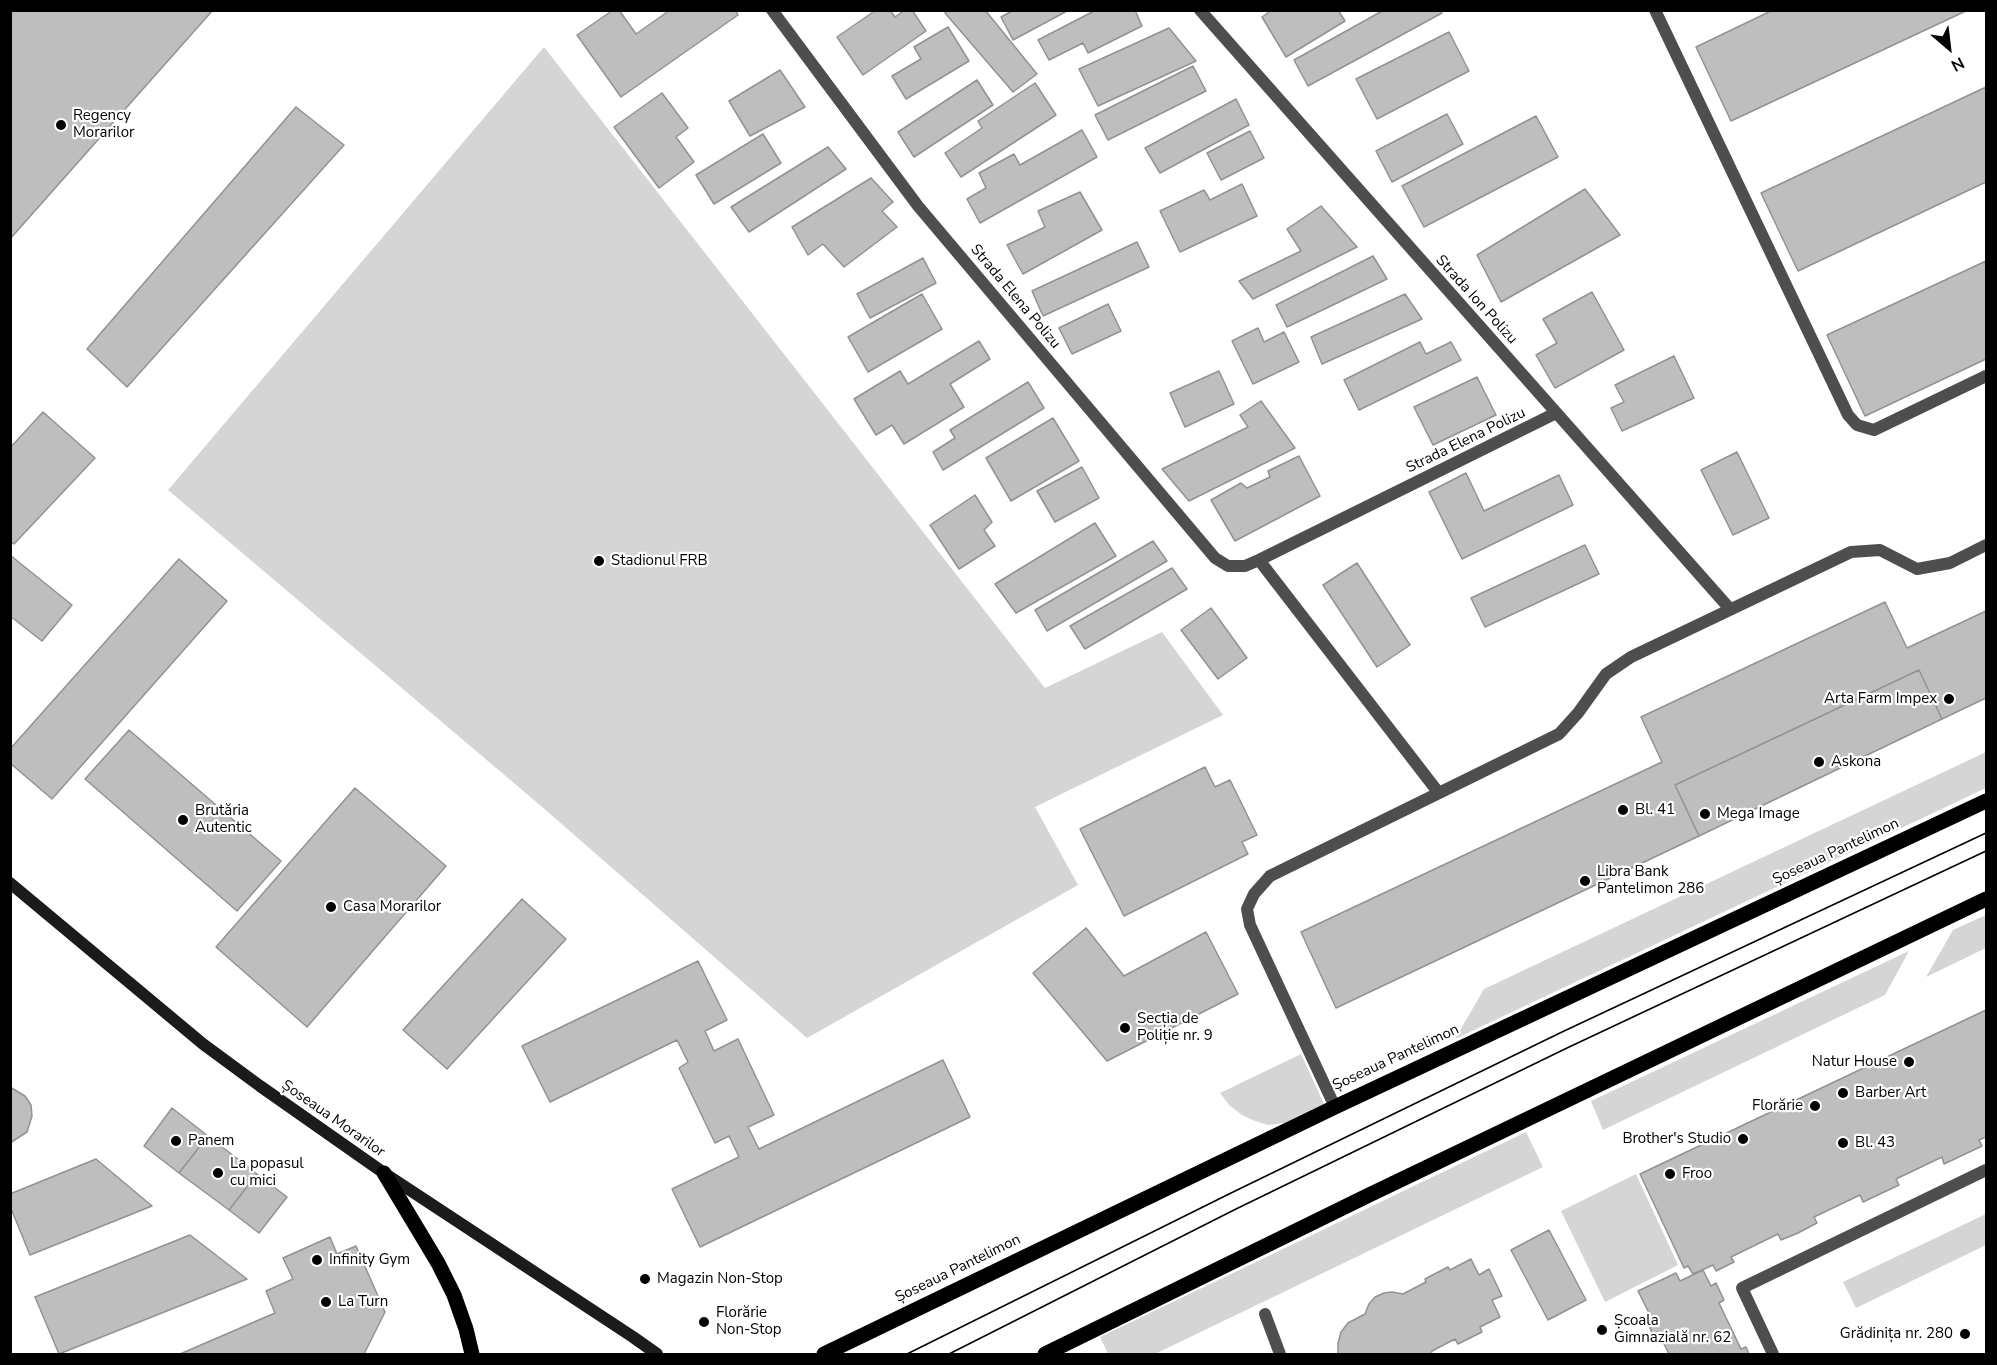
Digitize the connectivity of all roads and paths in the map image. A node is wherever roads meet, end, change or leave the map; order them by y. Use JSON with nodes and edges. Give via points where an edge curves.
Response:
{"nodes":[{"id":1,"x":772,"y":10,"type":"edge"},
{"id":2,"x":1200,"y":10,"type":"edge"},
{"id":3,"x":1655,"y":10,"type":"edge"},
{"id":4,"x":1986,"y":376,"type":"edge"},
{"id":5,"x":1556,"y":413,"type":"junction"},
{"id":6,"x":1986,"y":545,"type":"edge"},
{"id":7,"x":1259,"y":560,"type":"junction"},
{"id":8,"x":1730,"y":609,"type":"junction"},
{"id":9,"x":1438,"y":792,"type":"junction"},
{"id":10,"x":1986,"y":801,"type":"edge"},
{"id":11,"x":10,"y":883,"type":"edge"},
{"id":12,"x":1986,"y":899,"type":"edge"},
{"id":13,"x":1335,"y":1107,"type":"junction"},
{"id":14,"x":1986,"y":1170,"type":"edge"},
{"id":15,"x":384,"y":1173,"type":"junction"},
{"id":16,"x":1265,"y":1314,"type":"dead end"},
{"id":17,"x":472,"y":1354,"type":"edge"},
{"id":18,"x":657,"y":1354,"type":"edge"},
{"id":19,"x":824,"y":1354,"type":"edge"},
{"id":20,"x":1045,"y":1354,"type":"edge"},
{"id":21,"x":1280,"y":1354,"type":"edge"},
{"id":22,"x":1773,"y":1354,"type":"edge"}],
"edges":[{"from":1,"to":7,"type":"street","name":"Strada Elena Polizu","via":[[918,206],[1215,558],[1228,566],[1245,566]]},
{"from":2,"to":5,"type":"street","name":"Strada Ion Polizu"},
{"from":3,"to":4,"type":"street","via":[[1848,416],[1857,425],[1874,430]]},
{"from":5,"to":7,"type":"street","name":"Strada Elena Polizu"},
{"from":5,"to":8,"type":"street","name":"Strada Ion Polizu"},
{"from":6,"to":8,"type":"street","via":[[1950,563],[1917,569],[1880,550],[1851,552]]},
{"from":7,"to":9,"type":"street"},
{"from":8,"to":9,"type":"street","via":[[1631,657],[1606,674],[1559,734]]},
{"from":9,"to":13,"type":"street","via":[[1270,876],[1247,909],[1250,925]]},
{"from":10,"to":13,"type":"main road","name":"Șoseaua Pantelimon"},
{"from":11,"to":15,"type":"main road","name":"Șoseaua Morarilor","via":[[203,1044]]},
{"from":12,"to":20,"type":"main road"},
{"from":13,"to":19,"type":"main road","name":"Șoseaua Pantelimon"},
{"from":14,"to":22,"type":"street","via":[[1742,1288]]},
{"from":15,"to":17,"type":"main road","via":[[454,1295]]},
{"from":15,"to":18,"type":"main road","name":"Șoseaua Morarilor"},
{"from":16,"to":21,"type":"street"}]}
